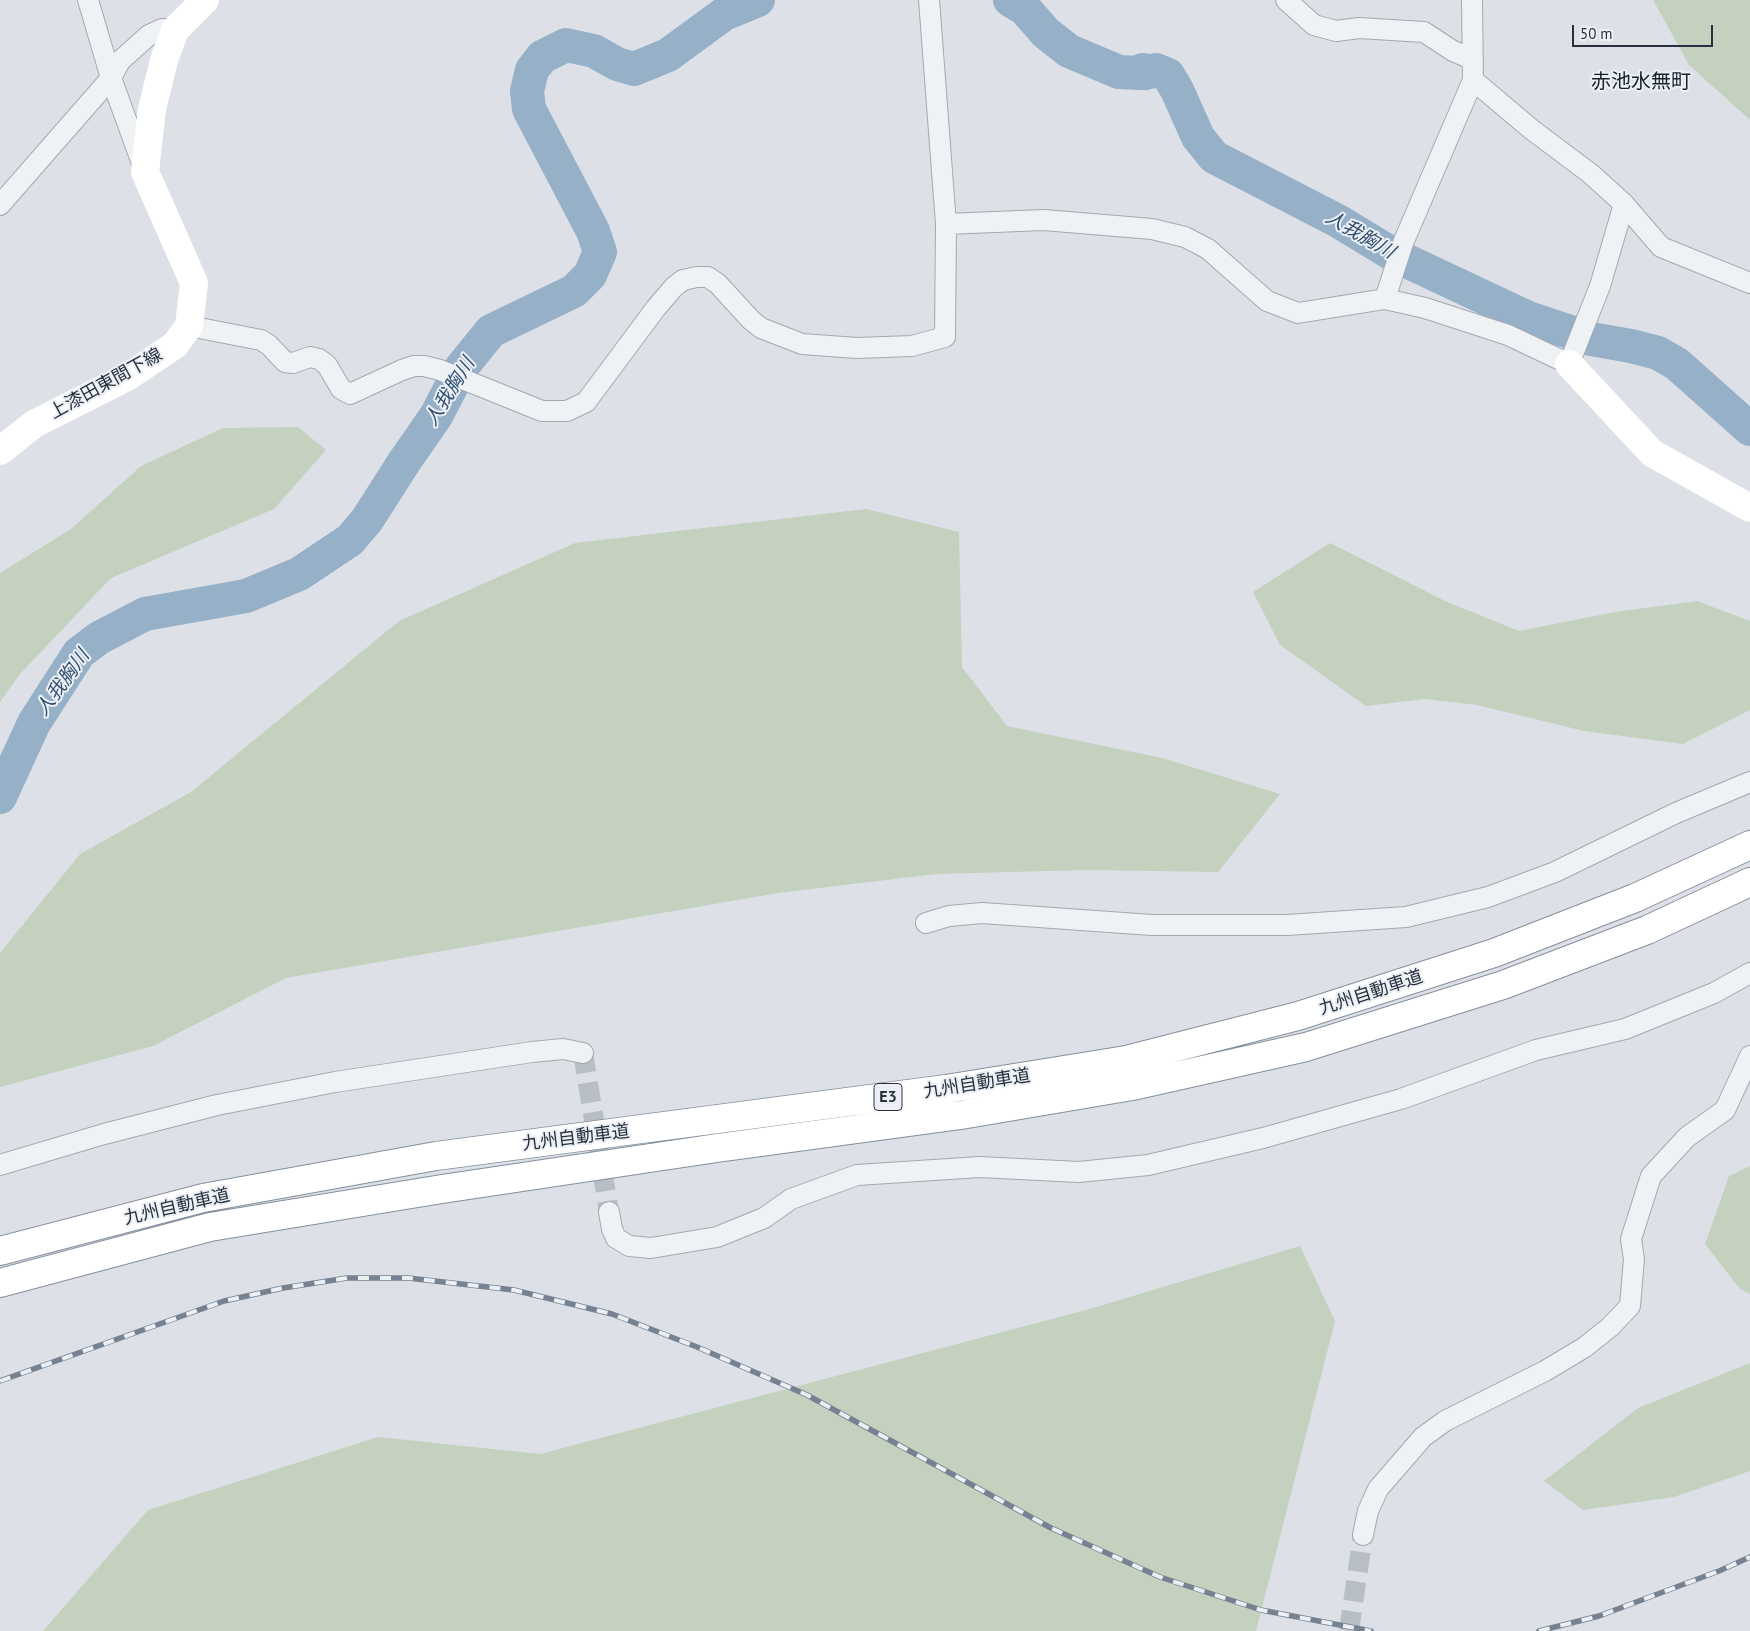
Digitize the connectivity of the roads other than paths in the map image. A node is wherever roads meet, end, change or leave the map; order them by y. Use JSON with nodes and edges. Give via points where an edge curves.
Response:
{"nodes":[{"id":1,"x":88,"y":0,"type":"edge"},
{"id":2,"x":205,"y":0,"type":"edge"},
{"id":3,"x":928,"y":0,"type":"edge"},
{"id":4,"x":1286,"y":0,"type":"edge"},
{"id":5,"x":1472,"y":0,"type":"edge"},
{"id":6,"x":175,"y":30,"type":"junction"},
{"id":7,"x":1472,"y":59,"type":"junction"},
{"id":8,"x":111,"y":78,"type":"junction"},
{"id":9,"x":1473,"y":80,"type":"junction"},
{"id":10,"x":146,"y":172,"type":"junction"},
{"id":11,"x":1624,"y":204,"type":"junction"},
{"id":12,"x":0,"y":205,"type":"edge"},
{"id":13,"x":946,"y":224,"type":"junction"},
{"id":14,"x":1750,"y":283,"type":"edge"},
{"id":15,"x":1385,"y":300,"type":"junction"},
{"id":16,"x":189,"y":326,"type":"junction"},
{"id":17,"x":1569,"y":364,"type":"junction"},
{"id":18,"x":0,"y":451,"type":"edge"},
{"id":19,"x":1750,"y":508,"type":"edge"},
{"id":20,"x":1750,"y":782,"type":"edge"},
{"id":21,"x":1750,"y":845,"type":"edge"},
{"id":22,"x":1750,"y":882,"type":"edge"},
{"id":23,"x":926,"y":923,"type":"dead end"},
{"id":24,"x":1750,"y":973,"type":"edge"},
{"id":25,"x":583,"y":1053,"type":"dead end"},
{"id":26,"x":1750,"y":1056,"type":"edge"},
{"id":27,"x":0,"y":1165,"type":"edge"},
{"id":28,"x":609,"y":1212,"type":"tunnel mouth"},
{"id":29,"x":0,"y":1251,"type":"edge"},
{"id":30,"x":0,"y":1283,"type":"edge"},
{"id":31,"x":1363,"y":1535,"type":"tunnel mouth"}],
"edges":[{"from":1,"to":8,"type":"street"},
{"from":2,"to":6,"type":"main road"},
{"from":3,"to":13,"type":"street"},
{"from":4,"to":7,"type":"street","via":[[1314,25],[1336,31],[1359,28],[1424,32]]},
{"from":5,"to":7,"type":"street"},
{"from":6,"to":8,"type":"street","via":[[162,29],[149,36],[120,61]]},
{"from":6,"to":10,"type":"main road","via":[[152,109]]},
{"from":7,"to":9,"type":"street"},
{"from":8,"to":10,"type":"street"},
{"from":8,"to":12,"type":"street"},
{"from":9,"to":11,"type":"street"},
{"from":9,"to":15,"type":"street","via":[[1403,242]]},
{"from":10,"to":16,"type":"main road","via":[[194,283]]},
{"from":11,"to":14,"type":"street","via":[[1661,247]]},
{"from":11,"to":17,"type":"street","via":[[1600,286]]},
{"from":13,"to":15,"type":"street","via":[[1044,220],[1152,229],[1185,237],[1208,250],[1266,302],[1298,312]]},
{"from":13,"to":16,"type":"street","via":[[945,337],[912,346],[857,348],[802,344],[761,328],[718,284],[708,277],[697,277],[683,280],[674,287],[586,402],[567,411],[542,411],[424,366],[402,370],[350,394],[341,388],[327,365],[319,359],[310,357],[293,363],[285,362],[261,340]]},
{"from":15,"to":17,"type":"street","via":[[1425,308],[1508,334]]},
{"from":16,"to":18,"type":"main road","name":"上漆田東間下線","via":[[175,345],[136,371],[34,424]]},
{"from":17,"to":19,"type":"main road","via":[[1652,453]]},
{"from":20,"to":23,"type":"street","via":[[1555,872],[1488,897],[1406,917],[1287,925],[1152,925],[982,913],[949,916]]},
{"from":21,"to":29,"type":"main road","name":"九州自動車道","number":"E3","via":[[1635,898],[1494,953],[1298,1016],[1126,1060],[946,1089],[436,1156],[203,1198]]},
{"from":22,"to":30,"type":"main road","name":"九州自動車道","number":"E3","via":[[1647,930],[1503,985],[1306,1047],[1132,1086],[961,1115],[707,1149],[210,1227]]},
{"from":24,"to":28,"type":"street","via":[[1714,993],[1624,1029],[1536,1050],[1401,1099],[1263,1138],[1148,1165],[1080,1172],[980,1167],[857,1175],[791,1200],[764,1218],[717,1237],[651,1248],[629,1246],[616,1238]]},
{"from":25,"to":27,"type":"street","via":[[563,1049],[532,1052],[335,1082],[217,1105]]},
{"from":26,"to":31,"type":"street","via":[[1725,1110],[1687,1137],[1652,1176],[1632,1239],[1634,1259],[1630,1306],[1585,1347],[1545,1371],[1445,1421],[1423,1437],[1378,1489],[1368,1510]]}]}
